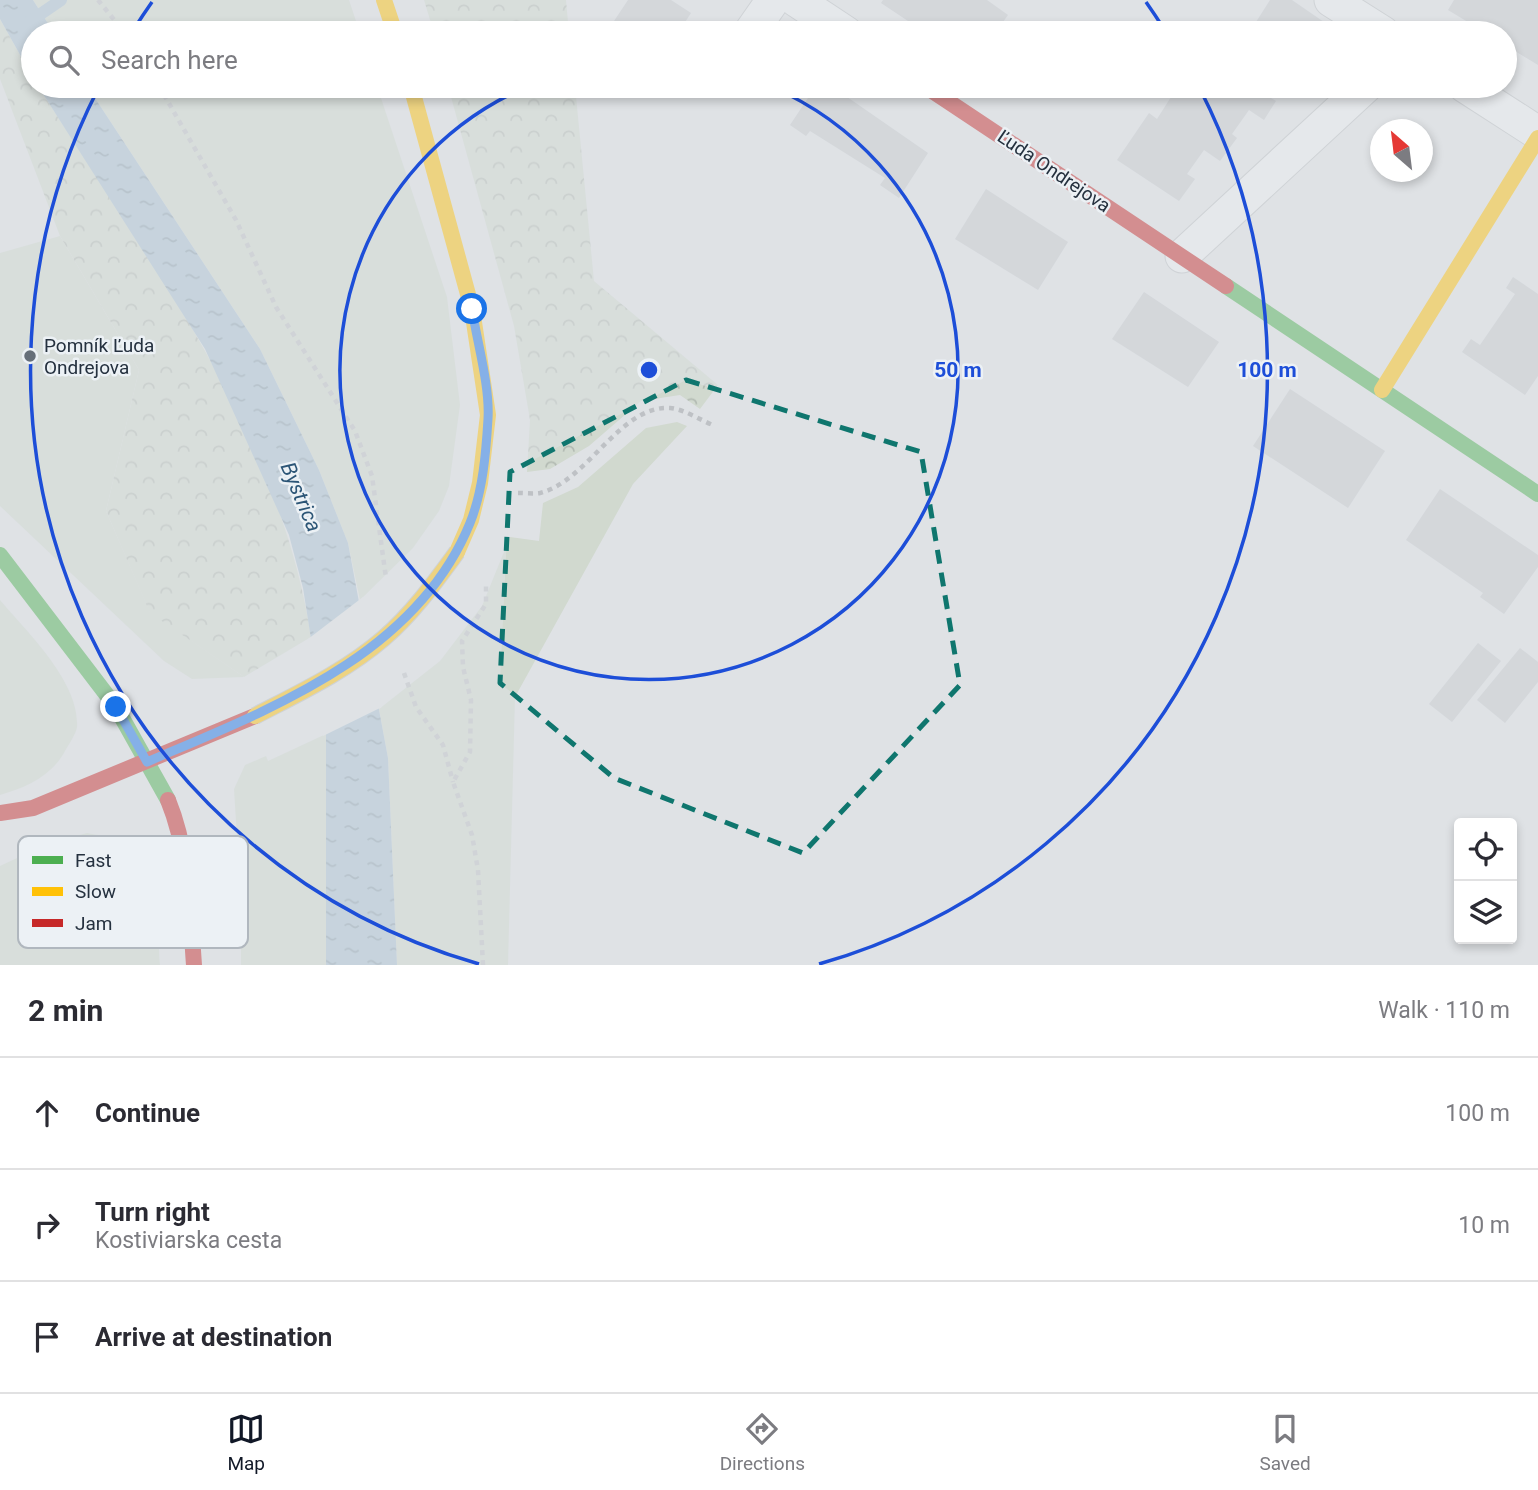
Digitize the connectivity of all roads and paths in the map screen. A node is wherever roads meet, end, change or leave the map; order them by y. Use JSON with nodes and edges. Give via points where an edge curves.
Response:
{"nodes":[{"id":1,"x":98,"y":0,"type":"edge"},
{"id":2,"x":384,"y":0,"type":"edge"},
{"id":3,"x":773,"y":0,"type":"edge"},
{"id":4,"x":796,"y":0,"type":"edge"},
{"id":5,"x":1331,"y":0,"type":"edge"},
{"id":6,"x":116,"y":21,"type":"edge"},
{"id":7,"x":391,"y":21,"type":"edge"},
{"id":8,"x":758,"y":21,"type":"edge"},
{"id":9,"x":828,"y":21,"type":"edge"},
{"id":10,"x":1364,"y":21,"type":"edge"},
{"id":11,"x":166,"y":98,"type":"edge"},
{"id":12,"x":414,"y":98,"type":"edge"},
{"id":13,"x":943,"y":98,"type":"edge"},
{"id":14,"x":1353,"y":98,"type":"edge"},
{"id":15,"x":1484,"y":98,"type":"edge"},
{"id":16,"x":1538,"y":133,"type":"edge"},
{"id":17,"x":1538,"y":138,"type":"edge"},
{"id":18,"x":1182,"y":256,"type":"junction"},
{"id":19,"x":1382,"y":390,"type":"junction"},
{"id":20,"x":715,"y":426,"type":"dead end"},
{"id":21,"x":480,"y":484,"type":"junction"},
{"id":22,"x":1538,"y":494,"type":"edge"},
{"id":23,"x":381,"y":544,"type":"dead end"},
{"id":24,"x":0,"y":555,"type":"edge"},
{"id":25,"x":486,"y":580,"type":"dead end"},
{"id":26,"x":147,"y":762,"type":"junction"},
{"id":27,"x":33,"y":808,"type":"junction"},
{"id":28,"x":0,"y":813,"type":"edge"},
{"id":29,"x":8,"y":828,"type":"dead end"},
{"id":30,"x":180,"y":836,"type":"edge"},
{"id":31,"x":483,"y":965,"type":"edge"}],
"edges":[{"from":1,"to":6,"type":"path"},
{"from":2,"to":7,"type":"street"},
{"from":3,"to":8,"type":"street"},
{"from":4,"to":9,"type":"street"},
{"from":5,"to":10,"type":"street"},
{"from":11,"to":23,"type":"path","via":[[236,220],[276,307],[355,431],[372,476]]},
{"from":12,"to":21,"type":"street","via":[[472,309],[488,415]]},
{"from":13,"to":18,"type":"street","name":"Ľuda Ondrejova"},
{"from":14,"to":18,"type":"street"},
{"from":15,"to":16,"type":"street"},
{"from":17,"to":19,"type":"street"},
{"from":18,"to":19,"type":"street","name":"Ľuda Ondrejova"},
{"from":19,"to":22,"type":"street","name":"Ľuda Ondrejova"},
{"from":20,"to":21,"type":"path","via":[[670,408],[645,413],[577,472],[540,493]]},
{"from":21,"to":26,"type":"street","bridge":true,"via":[[457,552],[423,598],[383,639],[330,675],[255,716]]},
{"from":24,"to":26,"type":"street","via":[[88,666]]},
{"from":25,"to":31,"type":"path","via":[[486,604],[462,641],[471,700],[470,752],[453,782],[472,835],[478,870]]},
{"from":26,"to":27,"type":"street"},
{"from":26,"to":30,"type":"street"},
{"from":27,"to":28,"type":"street"},
{"from":27,"to":29,"type":"street"}]}
